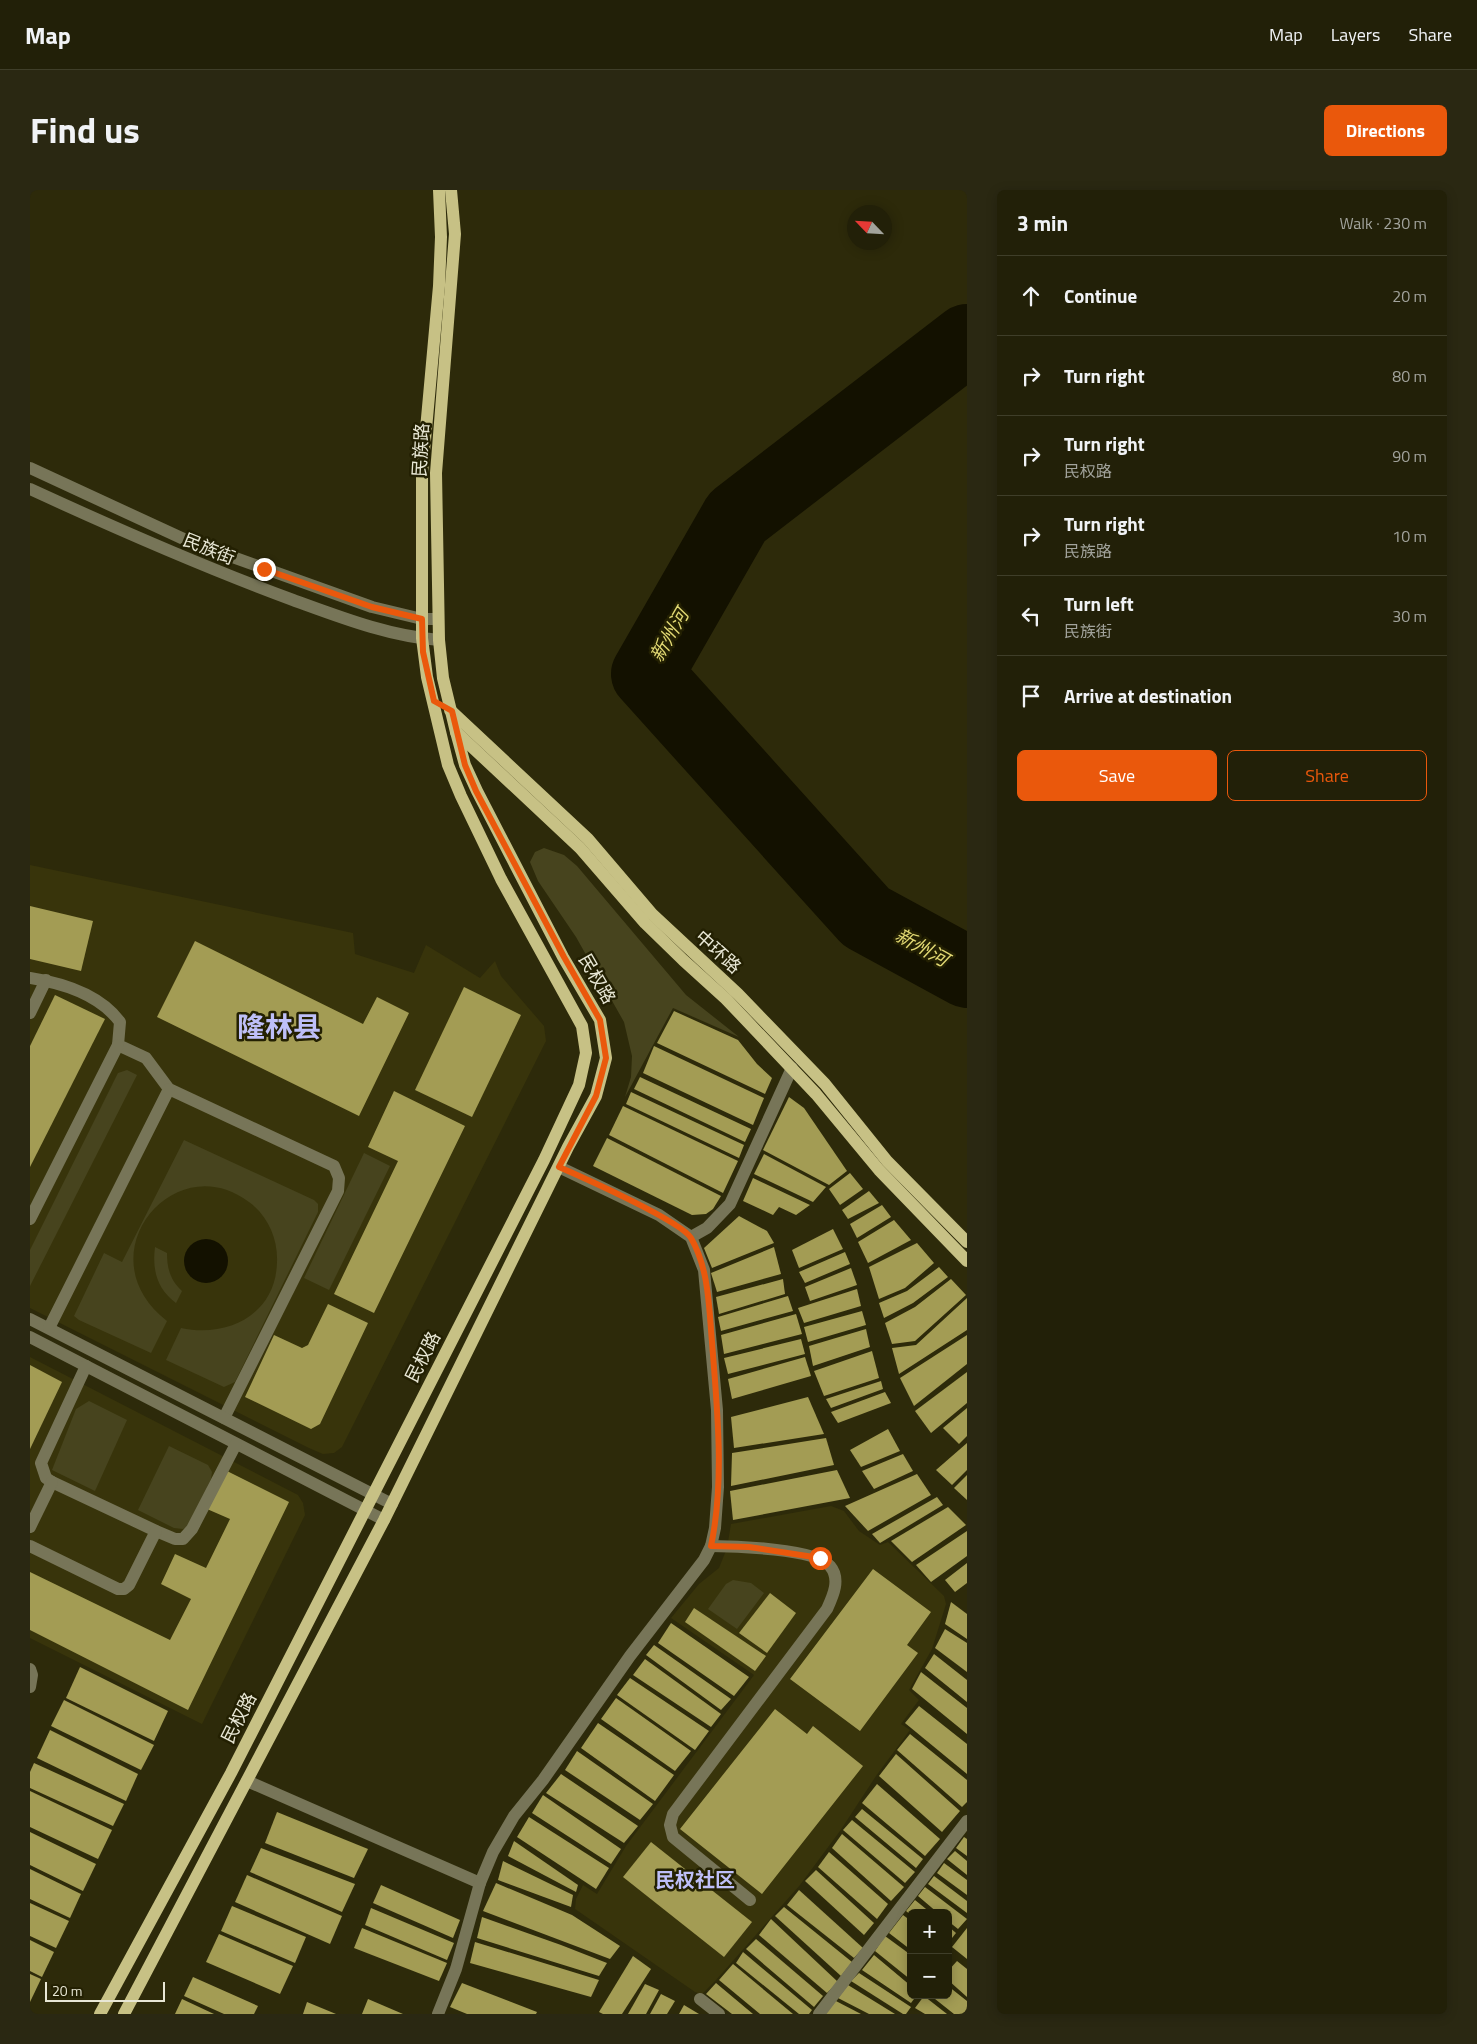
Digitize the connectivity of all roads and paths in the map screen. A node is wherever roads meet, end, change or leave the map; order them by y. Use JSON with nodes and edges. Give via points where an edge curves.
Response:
{"nodes":[{"id":1,"x":438,"y":190,"type":"edge"},
{"id":2,"x":451,"y":190,"type":"edge"},
{"id":3,"x":30,"y":468,"type":"edge"},
{"id":4,"x":30,"y":489,"type":"edge"},
{"id":5,"x":422,"y":619,"type":"junction"},
{"id":6,"x":438,"y":619,"type":"junction"},
{"id":7,"x":422,"y":638,"type":"junction"},
{"id":8,"x":439,"y":640,"type":"junction"},
{"id":9,"x":434,"y":701,"type":"junction"},
{"id":10,"x":452,"y":711,"type":"junction"},
{"id":11,"x":438,"y":725,"type":"junction"},
{"id":12,"x":456,"y":732,"type":"junction"},
{"id":13,"x":30,"y":978,"type":"edge"},
{"id":14,"x":46,"y":980,"type":"junction"},
{"id":15,"x":30,"y":1013,"type":"edge"},
{"id":16,"x":118,"y":1045,"type":"junction"},
{"id":17,"x":792,"y":1068,"type":"junction"},
{"id":18,"x":169,"y":1089,"type":"junction"},
{"id":19,"x":559,"y":1167,"type":"junction"},
{"id":20,"x":30,"y":1219,"type":"edge"},
{"id":21,"x":691,"y":1237,"type":"junction"},
{"id":22,"x":967,"y":1242,"type":"edge"},
{"id":23,"x":967,"y":1261,"type":"edge"},
{"id":24,"x":30,"y":1319,"type":"edge"},
{"id":25,"x":49,"y":1328,"type":"junction"},
{"id":26,"x":30,"y":1337,"type":"edge"},
{"id":27,"x":86,"y":1366,"type":"junction"},
{"id":28,"x":224,"y":1418,"type":"junction"},
{"id":29,"x":236,"y":1444,"type":"junction"},
{"id":30,"x":52,"y":1482,"type":"junction"},
{"id":31,"x":372,"y":1494,"type":"junction"},
{"id":32,"x":392,"y":1504,"type":"junction"},
{"id":33,"x":364,"y":1511,"type":"junction"},
{"id":34,"x":384,"y":1520,"type":"junction"},
{"id":35,"x":30,"y":1527,"type":"edge"},
{"id":36,"x":156,"y":1531,"type":"junction"},
{"id":37,"x":30,"y":1546,"type":"edge"},
{"id":38,"x":711,"y":1546,"type":"junction"},
{"id":39,"x":30,"y":1668,"type":"edge"},
{"id":40,"x":30,"y":1687,"type":"edge"},
{"id":41,"x":247,"y":1781,"type":"junction"},
{"id":42,"x":967,"y":1820,"type":"edge"},
{"id":43,"x":480,"y":1883,"type":"junction"},
{"id":44,"x":750,"y":1900,"type":"dead end"},
{"id":45,"x":700,"y":1999,"type":"dead end"},
{"id":46,"x":100,"y":2014,"type":"edge"},
{"id":47,"x":124,"y":2014,"type":"edge"},
{"id":48,"x":438,"y":2014,"type":"edge"},
{"id":49,"x":720,"y":2014,"type":"edge"},
{"id":50,"x":819,"y":2014,"type":"edge"}],
"edges":[{"from":1,"to":5,"type":"main road","name":"民族路","via":[[441,237],[422,473]]},
{"from":2,"to":6,"type":"main road","name":"民族路","via":[[455,234],[436,473]]},
{"from":3,"to":5,"type":"street","name":"民族街","via":[[188,542],[372,607]]},
{"from":4,"to":7,"type":"street","name":"民族街","via":[[180,557],[258,587],[360,624]]},
{"from":5,"to":6,"type":"street","name":"民族街"},
{"from":5,"to":7,"type":"main road","name":"民族路"},
{"from":6,"to":8,"type":"main road","name":"民族路"},
{"from":7,"to":8,"type":"street","name":"民族街"},
{"from":7,"to":9,"type":"main road","name":"民族路"},
{"from":8,"to":10,"type":"main road","name":"民族路"},
{"from":9,"to":10,"type":"main road","name":"中环路"},
{"from":9,"to":11,"type":"main road","name":"民权路"},
{"from":10,"to":12,"type":"main road","name":"民权路"},
{"from":10,"to":22,"type":"main road","name":"中环路","via":[[588,839],[652,914],[738,994],[825,1084],[887,1161]]},
{"from":11,"to":12,"type":"main road","name":"中环路"},
{"from":11,"to":31,"type":"main road","name":"民权路","via":[[448,765],[461,796],[501,879],[582,1026],[586,1054],[579,1085],[544,1160]]},
{"from":12,"to":17,"type":"main road","name":"中环路","via":[[580,848],[645,923],[726,999]]},
{"from":12,"to":19,"type":"main road","name":"民权路","via":[[476,791],[600,1020],[606,1058],[596,1096]]},
{"from":13,"to":14,"type":"street"},
{"from":14,"to":15,"type":"street"},
{"from":14,"to":16,"type":"street","via":[[61,984],[112,1010],[120,1022]]},
{"from":16,"to":18,"type":"street","via":[[146,1058]]},
{"from":16,"to":20,"type":"street"},
{"from":17,"to":21,"type":"street","via":[[730,1204],[707,1228]]},
{"from":17,"to":23,"type":"main road","name":"中环路","via":[[879,1170]]},
{"from":18,"to":25,"type":"street"},
{"from":18,"to":28,"type":"street","via":[[334,1166],[339,1178],[338,1191]]},
{"from":19,"to":21,"type":"street","via":[[659,1215]]},
{"from":19,"to":32,"type":"main road","name":"民权路"},
{"from":21,"to":38,"type":"street","via":[[704,1270],[717,1410],[717,1512]]},
{"from":24,"to":25,"type":"street"},
{"from":25,"to":28,"type":"street"},
{"from":26,"to":27,"type":"street"},
{"from":27,"to":29,"type":"street"},
{"from":27,"to":30,"type":"street","via":[[41,1463],[42,1472]]},
{"from":28,"to":31,"type":"street"},
{"from":29,"to":33,"type":"street"},
{"from":29,"to":36,"type":"street","via":[[188,1536],[175,1539]]},
{"from":30,"to":35,"type":"street"},
{"from":30,"to":36,"type":"street"},
{"from":31,"to":32,"type":"street"},
{"from":31,"to":33,"type":"main road","name":"民权路"},
{"from":32,"to":34,"type":"main road","name":"民权路"},
{"from":33,"to":34,"type":"street"},
{"from":33,"to":46,"type":"main road","name":"民权路","via":[[231,1773]]},
{"from":34,"to":41,"type":"main road","name":"民权路"},
{"from":36,"to":37,"type":"street","via":[[124,1589]]},
{"from":38,"to":43,"type":"street","via":[[514,1816]]},
{"from":38,"to":44,"type":"street","via":[[749,1547],[820,1558],[831,1566],[835,1577],[835,1592],[827,1609],[673,1814],[670,1825],[673,1837]]},
{"from":39,"to":40,"type":"street"},
{"from":41,"to":43,"type":"street"},
{"from":41,"to":47,"type":"main road","name":"民权路"},
{"from":42,"to":50,"type":"street"},
{"from":43,"to":48,"type":"street","via":[[456,1969]]},
{"from":45,"to":49,"type":"street"}]}
